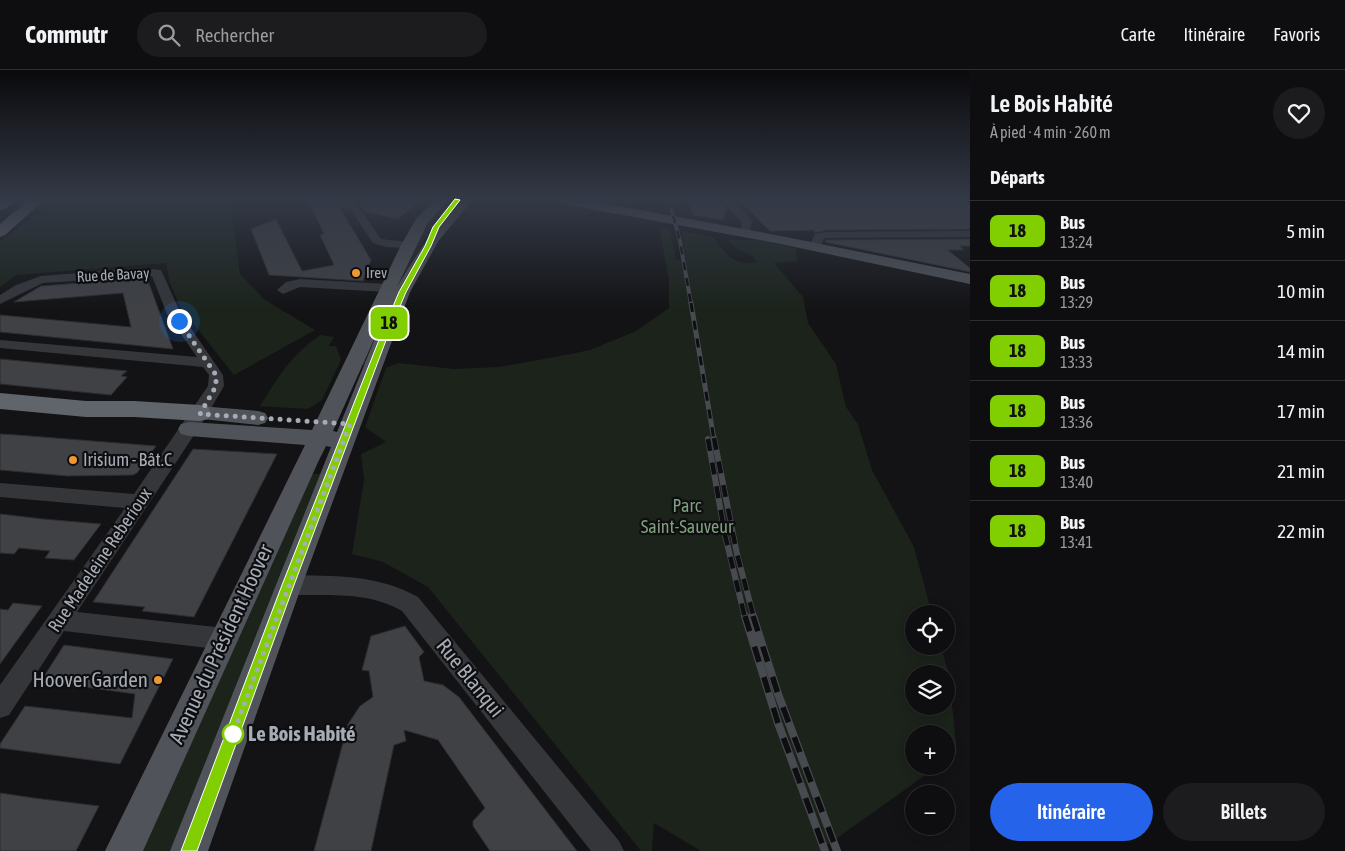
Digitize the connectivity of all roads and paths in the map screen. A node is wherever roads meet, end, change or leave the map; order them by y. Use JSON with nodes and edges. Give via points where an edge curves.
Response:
{"nodes":[{"id":1,"x":374,"y":236,"type":"edge"},
{"id":2,"x":413,"y":236,"type":"edge"},
{"id":3,"x":432,"y":236,"type":"edge"},
{"id":4,"x":436,"y":236,"type":"edge"},
{"id":5,"x":764,"y":236,"type":"edge"},
{"id":6,"x":819,"y":236,"type":"edge"},
{"id":7,"x":408,"y":245,"type":"junction"},
{"id":8,"x":428,"y":246,"type":"junction"},
{"id":9,"x":816,"y":246,"type":"junction"},
{"id":10,"x":970,"y":279,"type":"edge"},
{"id":11,"x":387,"y":288,"type":"junction"},
{"id":12,"x":283,"y":290,"type":"dead end"},
{"id":13,"x":0,"y":300,"type":"edge"},
{"id":14,"x":0,"y":344,"type":"edge"},
{"id":15,"x":364,"y":362,"type":"junction"},
{"id":16,"x":209,"y":363,"type":"junction"},
{"id":17,"x":0,"y":402,"type":"edge"},
{"id":18,"x":0,"y":412,"type":"edge"},
{"id":19,"x":194,"y":421,"type":"junction"},
{"id":20,"x":340,"y":429,"type":"junction"},
{"id":21,"x":0,"y":490,"type":"edge"},
{"id":22,"x":140,"y":502,"type":"junction"},
{"id":23,"x":288,"y":585,"type":"junction"},
{"id":24,"x":59,"y":620,"type":"junction"},
{"id":25,"x":225,"y":639,"type":"junction"},
{"id":26,"x":0,"y":706,"type":"edge"},
{"id":27,"x":124,"y":851,"type":"edge"},
{"id":28,"x":189,"y":851,"type":"edge"},
{"id":29,"x":609,"y":851,"type":"edge"}],
"edges":[{"from":1,"to":7,"type":"street","via":[[382,243]]},
{"from":2,"to":7,"type":"main road"},
{"from":3,"to":8,"type":"main road"},
{"from":4,"to":8,"type":"main road"},
{"from":5,"to":9,"type":"main road"},
{"from":6,"to":9,"type":"street"},
{"from":7,"to":11,"type":"main road"},
{"from":8,"to":15,"type":"main road"},
{"from":9,"to":10,"type":"main road"},
{"from":11,"to":12,"type":"street","via":[[300,283]]},
{"from":11,"to":15,"type":"main road"},
{"from":13,"to":16,"type":"street","name":"Rue de Bavay","via":[[41,280],[154,272],[160,276],[176,317]]},
{"from":14,"to":16,"type":"street"},
{"from":15,"to":20,"type":"main road"},
{"from":15,"to":20,"type":"main road","via":[[338,400]]},
{"from":16,"to":19,"type":"street","name":"Rue de Bavay","via":[[216,375],[216,386]]},
{"from":17,"to":19,"type":"highway","via":[[86,409],[134,409]]},
{"from":18,"to":19,"type":"highway"},
{"from":19,"to":20,"type":"main road"},
{"from":19,"to":22,"type":"street","name":"Rue Madeleine Reberioux"},
{"from":20,"to":23,"type":"main road","name":"Avenue du Président Hoover"},
{"from":20,"to":25,"type":"main road","name":"Avenue du Président Hoover"},
{"from":21,"to":22,"type":"street"},
{"from":22,"to":24,"type":"street","name":"Rue Madeleine Reberioux"},
{"from":23,"to":28,"type":"main road","name":"Avenue du Président Hoover"},
{"from":23,"to":29,"type":"street","name":"Rue Blanqui","via":[[384,590],[410,604]]},
{"from":24,"to":25,"type":"street"},
{"from":24,"to":26,"type":"street","name":"Rue Madeleine Reberioux"},
{"from":25,"to":27,"type":"main road","name":"Avenue du Président Hoover"}]}
